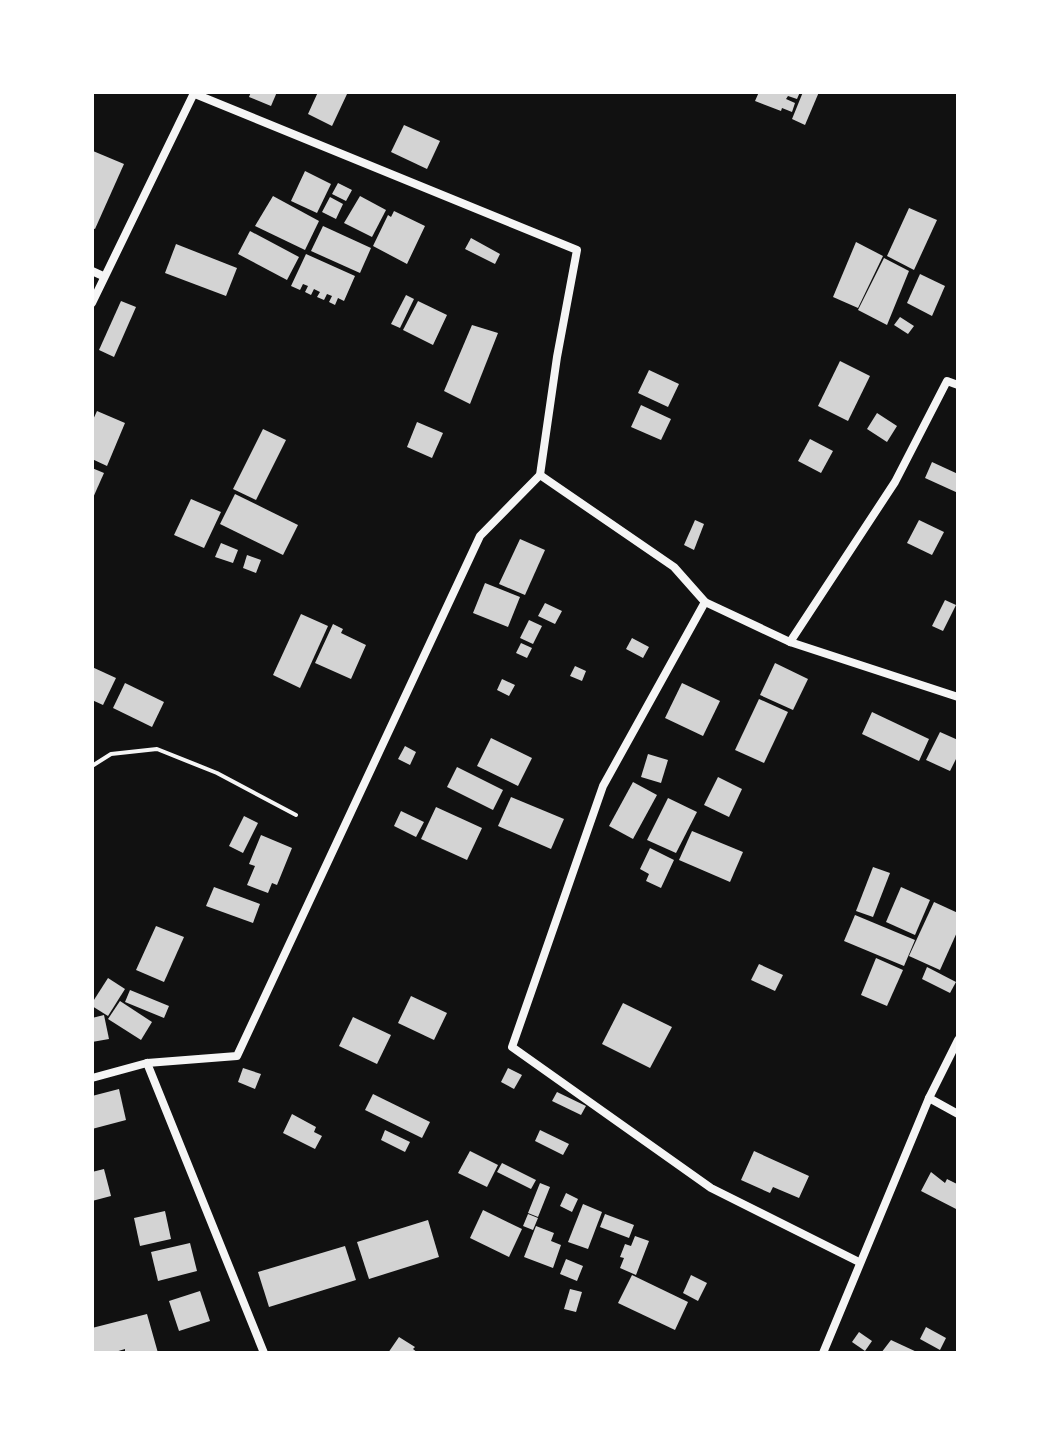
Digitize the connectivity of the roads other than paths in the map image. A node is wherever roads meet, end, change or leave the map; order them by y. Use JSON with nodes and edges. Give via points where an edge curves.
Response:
{"nodes":[{"id":1,"x":194,"y":93,"type":"edge"},
{"id":2,"x":92,"y":271,"type":"edge"},
{"id":3,"x":103,"y":276,"type":"junction"},
{"id":4,"x":92,"y":303,"type":"edge"},
{"id":5,"x":958,"y":385,"type":"edge"},
{"id":6,"x":540,"y":475,"type":"junction"},
{"id":7,"x":705,"y":602,"type":"junction"},
{"id":8,"x":790,"y":642,"type":"junction"},
{"id":9,"x":958,"y":697,"type":"edge"},
{"id":10,"x":958,"y":1040,"type":"edge"},
{"id":11,"x":147,"y":1063,"type":"junction"},
{"id":12,"x":92,"y":1078,"type":"edge"},
{"id":13,"x":929,"y":1098,"type":"junction"},
{"id":14,"x":958,"y":1114,"type":"edge"},
{"id":15,"x":859,"y":1262,"type":"junction"},
{"id":16,"x":264,"y":1353,"type":"edge"},
{"id":17,"x":823,"y":1353,"type":"edge"}],
"edges":[{"from":1,"to":3,"type":"street"},
{"from":1,"to":6,"type":"street","via":[[577,250]]},
{"from":2,"to":3,"type":"street"},
{"from":3,"to":4,"type":"street"},
{"from":5,"to":8,"type":"street","via":[[947,381],[895,482]]},
{"from":6,"to":7,"type":"street","via":[[674,567]]},
{"from":6,"to":11,"type":"street","via":[[480,536],[237,1056]]},
{"from":7,"to":8,"type":"street"},
{"from":7,"to":15,"type":"street","via":[[603,786],[512,1047],[711,1188]]},
{"from":8,"to":9,"type":"street"},
{"from":10,"to":13,"type":"street"},
{"from":11,"to":12,"type":"street"},
{"from":11,"to":16,"type":"street"},
{"from":13,"to":14,"type":"street"},
{"from":13,"to":15,"type":"street"},
{"from":15,"to":17,"type":"street"}]}
